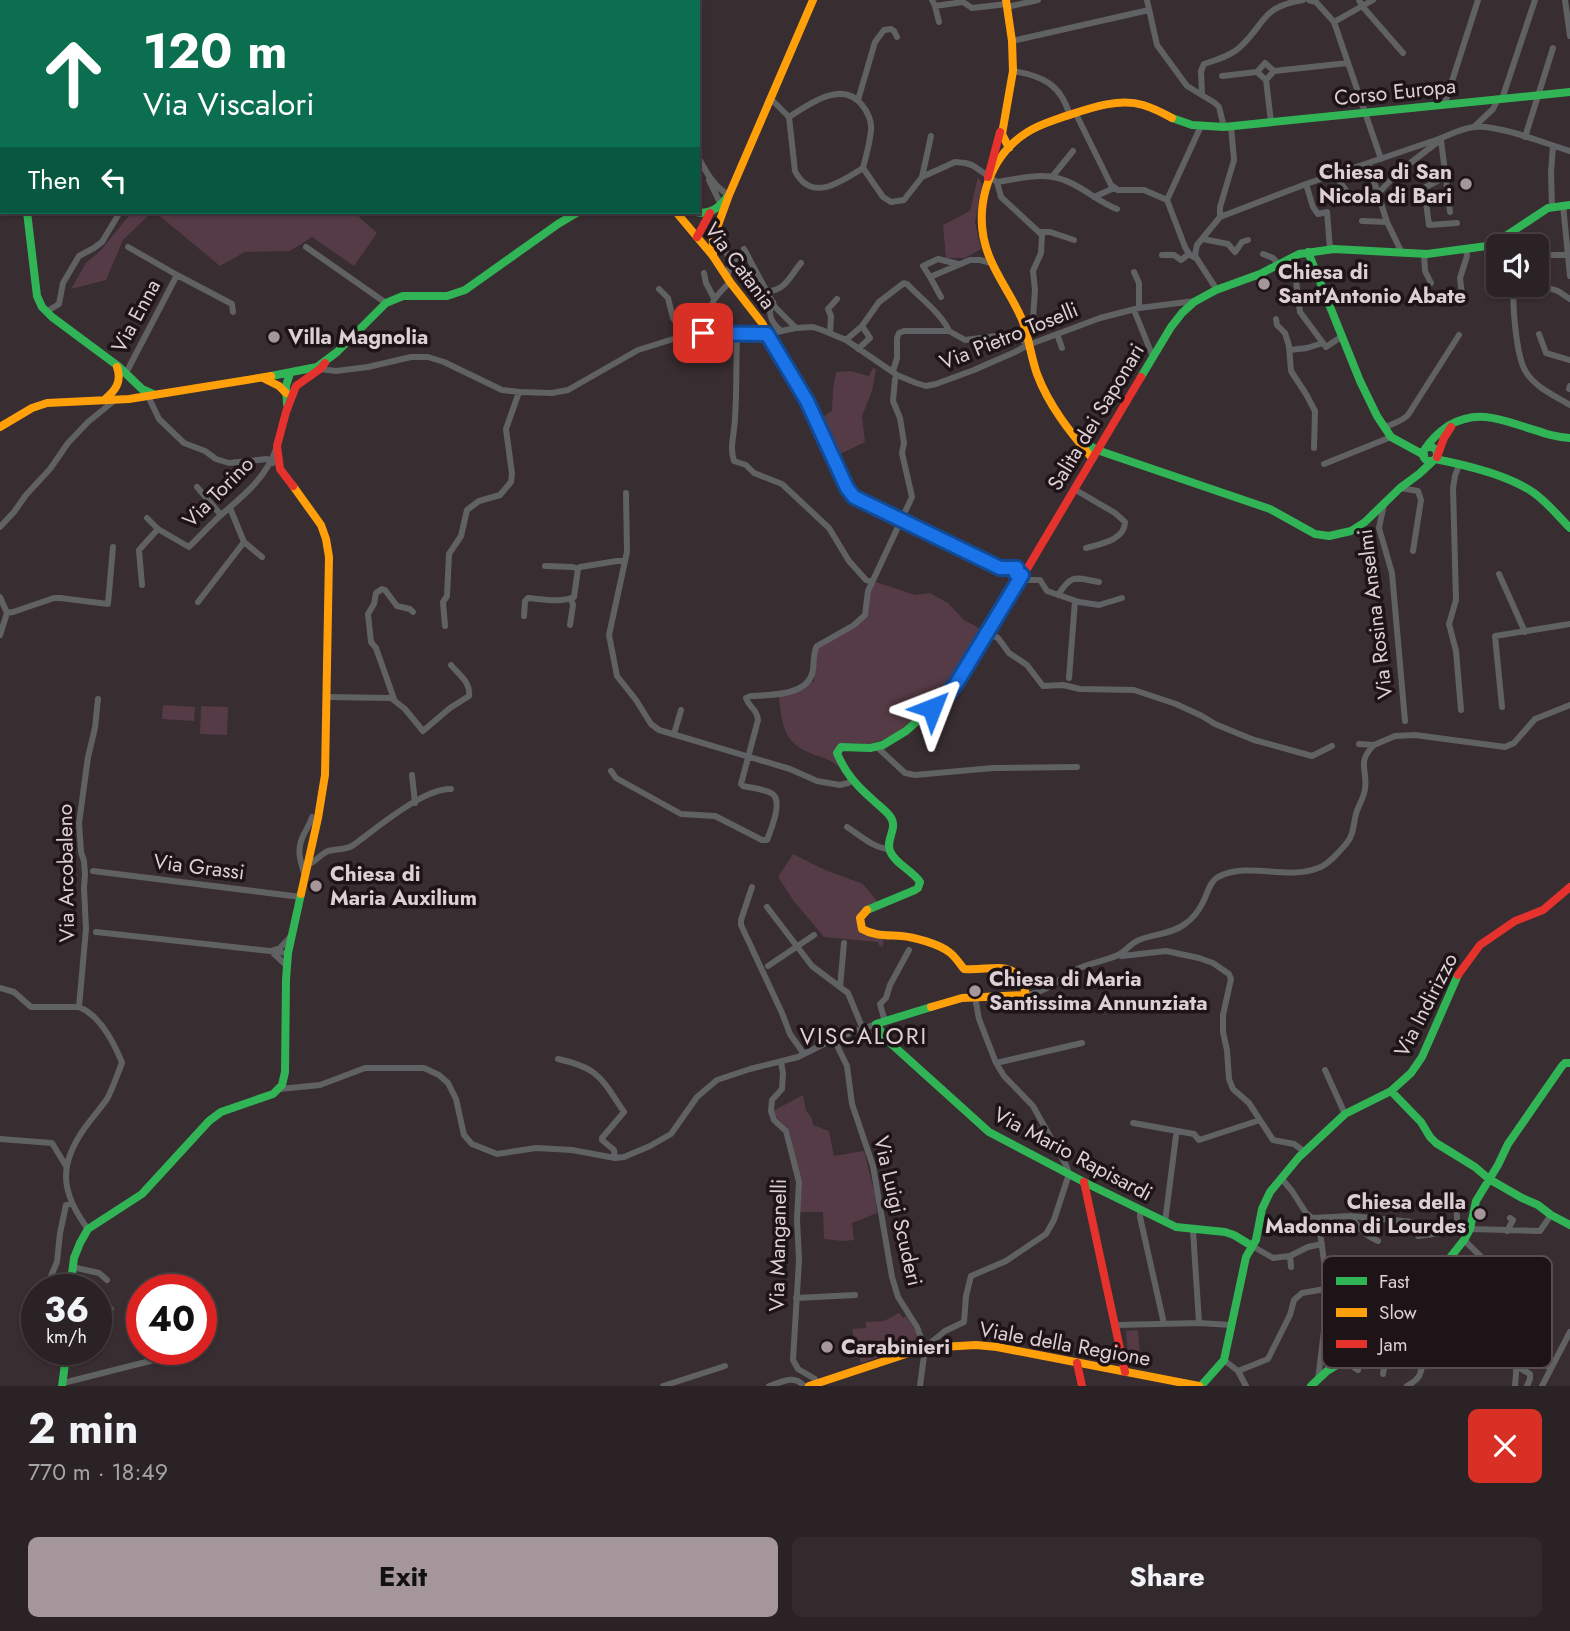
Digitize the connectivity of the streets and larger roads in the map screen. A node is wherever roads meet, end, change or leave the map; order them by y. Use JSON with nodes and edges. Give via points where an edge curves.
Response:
{"nodes":[{"id":1,"x":813,"y":0,"type":"edge"},
{"id":2,"x":1038,"y":0,"type":"edge"},
{"id":3,"x":1147,"y":0,"type":"edge"},
{"id":4,"x":1303,"y":0,"type":"edge"},
{"id":5,"x":1309,"y":0,"type":"edge"},
{"id":6,"x":1373,"y":0,"type":"edge"},
{"id":7,"x":1478,"y":0,"type":"edge"},
{"id":8,"x":1535,"y":0,"type":"edge"},
{"id":9,"x":1566,"y":0,"type":"edge"},
{"id":10,"x":934,"y":3,"type":"edge"},
{"id":11,"x":1361,"y":3,"type":"edge"},
{"id":12,"x":1007,"y":4,"type":"edge"},
{"id":13,"x":1149,"y":10,"type":"junction"},
{"id":14,"x":939,"y":22,"type":"dead end"},
{"id":15,"x":1334,"y":23,"type":"junction"},
{"id":16,"x":1570,"y":36,"type":"edge"},
{"id":17,"x":897,"y":37,"type":"dead end"},
{"id":18,"x":1012,"y":41,"type":"junction"},
{"id":19,"x":1553,"y":48,"type":"dead end"},
{"id":20,"x":1403,"y":53,"type":"dead end"},
{"id":21,"x":1348,"y":63,"type":"junction"},
{"id":22,"x":1274,"y":71,"type":"junction"},
{"id":23,"x":1013,"y":72,"type":"junction"},
{"id":24,"x":1257,"y":72,"type":"junction"},
{"id":25,"x":1222,"y":76,"type":"dead end"},
{"id":26,"x":1266,"y":80,"type":"junction"},
{"id":27,"x":1570,"y":92,"type":"edge"},
{"id":28,"x":1202,"y":95,"type":"junction"},
{"id":29,"x":1538,"y":95,"type":"junction"},
{"id":30,"x":771,"y":99,"type":"junction"},
{"id":31,"x":1500,"y":99,"type":"junction"},
{"id":32,"x":858,"y":100,"type":"junction"},
{"id":33,"x":1446,"y":103,"type":"junction"},
{"id":34,"x":1493,"y":109,"type":"junction"},
{"id":35,"x":1365,"y":112,"type":"junction"},
{"id":36,"x":1073,"y":115,"type":"junction"},
{"id":37,"x":1005,"y":116,"type":"junction"},
{"id":38,"x":789,"y":117,"type":"junction"},
{"id":39,"x":1271,"y":122,"type":"junction"},
{"id":40,"x":1227,"y":126,"type":"junction"},
{"id":41,"x":1201,"y":127,"type":"junction"},
{"id":42,"x":1474,"y":127,"type":"junction"},
{"id":43,"x":1486,"y":127,"type":"junction"},
{"id":44,"x":931,"y":136,"type":"dead end"},
{"id":45,"x":998,"y":136,"type":"junction"},
{"id":46,"x":1525,"y":136,"type":"junction"},
{"id":47,"x":1441,"y":140,"type":"junction"},
{"id":48,"x":1553,"y":146,"type":"junction"},
{"id":49,"x":1009,"y":148,"type":"junction"},
{"id":50,"x":1073,"y":151,"type":"dead end"},
{"id":51,"x":1570,"y":151,"type":"edge"},
{"id":52,"x":1003,"y":157,"type":"junction"},
{"id":53,"x":1381,"y":159,"type":"junction"},
{"id":54,"x":700,"y":161,"type":"edge"},
{"id":55,"x":1368,"y":163,"type":"junction"},
{"id":56,"x":1323,"y":164,"type":"dead end"},
{"id":57,"x":703,"y":166,"type":"junction"},
{"id":58,"x":863,"y":168,"type":"junction"},
{"id":59,"x":1332,"y":176,"type":"junction"},
{"id":60,"x":922,"y":177,"type":"junction"},
{"id":61,"x":1052,"y":177,"type":"junction"},
{"id":62,"x":1446,"y":177,"type":"junction"},
{"id":63,"x":990,"y":181,"type":"junction"},
{"id":64,"x":1306,"y":184,"type":"junction"},
{"id":65,"x":1114,"y":188,"type":"junction"},
{"id":66,"x":1378,"y":194,"type":"junction"},
{"id":67,"x":729,"y":195,"type":"junction"},
{"id":68,"x":1094,"y":197,"type":"junction"},
{"id":69,"x":1167,"y":200,"type":"junction"},
{"id":70,"x":721,"y":205,"type":"junction"},
{"id":71,"x":1566,"y":205,"type":"edge"},
{"id":72,"x":1552,"y":207,"type":"junction"},
{"id":73,"x":1117,"y":209,"type":"dead end"},
{"id":74,"x":1450,"y":212,"type":"dead end"},
{"id":75,"x":700,"y":213,"type":"edge"},
{"id":76,"x":710,"y":213,"type":"junction"},
{"id":77,"x":27,"y":214,"type":"edge"},
{"id":78,"x":119,"y":214,"type":"edge"},
{"id":79,"x":576,"y":214,"type":"edge"},
{"id":80,"x":678,"y":214,"type":"edge"},
{"id":81,"x":1220,"y":218,"type":"junction"},
{"id":82,"x":1362,"y":220,"type":"dead end"},
{"id":83,"x":1387,"y":222,"type":"junction"},
{"id":84,"x":1457,"y":223,"type":"dead end"},
{"id":85,"x":717,"y":225,"type":"junction"},
{"id":86,"x":1513,"y":231,"type":"junction"},
{"id":87,"x":1040,"y":232,"type":"junction"},
{"id":88,"x":1508,"y":234,"type":"edge"},
{"id":89,"x":1515,"y":234,"type":"edge"},
{"id":90,"x":696,"y":235,"type":"junction"},
{"id":91,"x":1203,"y":239,"type":"junction"},
{"id":92,"x":1074,"y":240,"type":"dead end"},
{"id":93,"x":1248,"y":240,"type":"dead end"},
{"id":94,"x":722,"y":246,"type":"dead end"},
{"id":95,"x":1486,"y":246,"type":"edge"},
{"id":96,"x":128,"y":247,"type":"dead end"},
{"id":97,"x":306,"y":247,"type":"dead end"},
{"id":98,"x":986,"y":248,"type":"junction"},
{"id":99,"x":1330,"y":249,"type":"junction"},
{"id":100,"x":1466,"y":249,"type":"junction"},
{"id":101,"x":1308,"y":252,"type":"junction"},
{"id":102,"x":1402,"y":253,"type":"junction"},
{"id":103,"x":1189,"y":254,"type":"junction"},
{"id":104,"x":1263,"y":254,"type":"dead end"},
{"id":105,"x":1424,"y":254,"type":"junction"},
{"id":106,"x":1549,"y":254,"type":"edge"},
{"id":107,"x":1163,"y":256,"type":"dead end"},
{"id":108,"x":1568,"y":256,"type":"junction"},
{"id":109,"x":713,"y":257,"type":"junction"},
{"id":110,"x":1197,"y":259,"type":"junction"},
{"id":111,"x":1290,"y":259,"type":"junction"},
{"id":112,"x":732,"y":260,"type":"junction"},
{"id":113,"x":970,"y":260,"type":"junction"},
{"id":114,"x":801,"y":263,"type":"dead end"},
{"id":115,"x":992,"y":263,"type":"junction"},
{"id":116,"x":960,"y":264,"type":"junction"},
{"id":117,"x":1279,"y":265,"type":"junction"},
{"id":118,"x":1134,"y":272,"type":"dead end"},
{"id":119,"x":704,"y":273,"type":"dead end"},
{"id":120,"x":177,"y":275,"type":"junction"},
{"id":121,"x":1570,"y":276,"type":"edge"},
{"id":122,"x":930,"y":277,"type":"junction"},
{"id":123,"x":728,"y":280,"type":"junction"},
{"id":124,"x":1431,"y":283,"type":"dead end"},
{"id":125,"x":1230,"y":285,"type":"junction"},
{"id":126,"x":1549,"y":288,"type":"edge"},
{"id":127,"x":659,"y":289,"type":"dead end"},
{"id":128,"x":1217,"y":290,"type":"junction"},
{"id":129,"x":768,"y":291,"type":"junction"},
{"id":130,"x":1233,"y":295,"type":"dead end"},
{"id":131,"x":941,"y":297,"type":"dead end"},
{"id":132,"x":1512,"y":297,"type":"edge"},
{"id":133,"x":714,"y":298,"type":"junction"},
{"id":134,"x":837,"y":299,"type":"dead end"},
{"id":135,"x":1570,"y":299,"type":"edge"},
{"id":136,"x":1195,"y":301,"type":"junction"},
{"id":137,"x":773,"y":302,"type":"junction"},
{"id":138,"x":386,"y":303,"type":"junction"},
{"id":139,"x":1464,"y":303,"type":"dead end"},
{"id":140,"x":1136,"y":309,"type":"junction"},
{"id":141,"x":46,"y":312,"type":"junction"},
{"id":142,"x":233,"y":312,"type":"dead end"},
{"id":143,"x":1276,"y":319,"type":"dead end"},
{"id":144,"x":862,"y":326,"type":"junction"},
{"id":145,"x":796,"y":328,"type":"junction"},
{"id":146,"x":781,"y":331,"type":"junction"},
{"id":147,"x":949,"y":331,"type":"junction"},
{"id":148,"x":717,"y":333,"type":"junction"},
{"id":149,"x":830,"y":333,"type":"junction"},
{"id":150,"x":737,"y":334,"type":"junction"},
{"id":151,"x":767,"y":334,"type":"junction"},
{"id":152,"x":1057,"y":334,"type":"junction"},
{"id":153,"x":1539,"y":334,"type":"dead end"},
{"id":154,"x":1459,"y":335,"type":"dead end"},
{"id":155,"x":683,"y":336,"type":"junction"},
{"id":156,"x":1341,"y":337,"type":"junction"},
{"id":157,"x":846,"y":340,"type":"junction"},
{"id":158,"x":1028,"y":341,"type":"junction"},
{"id":159,"x":1322,"y":343,"type":"junction"},
{"id":160,"x":1062,"y":348,"type":"dead end"},
{"id":161,"x":858,"y":349,"type":"junction"},
{"id":162,"x":1290,"y":350,"type":"junction"},
{"id":163,"x":1140,"y":352,"type":"dead end"},
{"id":164,"x":1151,"y":352,"type":"junction"},
{"id":165,"x":1570,"y":360,"type":"edge"},
{"id":166,"x":320,"y":367,"type":"junction"},
{"id":167,"x":338,"y":369,"type":"junction"},
{"id":168,"x":290,"y":373,"type":"junction"},
{"id":169,"x":895,"y":373,"type":"junction"},
{"id":170,"x":125,"y":377,"type":"junction"},
{"id":171,"x":263,"y":378,"type":"junction"},
{"id":172,"x":290,"y":392,"type":"junction"},
{"id":173,"x":519,"y":392,"type":"junction"},
{"id":174,"x":160,"y":395,"type":"junction"},
{"id":175,"x":148,"y":396,"type":"junction"},
{"id":176,"x":129,"y":399,"type":"junction"},
{"id":177,"x":104,"y":400,"type":"junction"},
{"id":178,"x":115,"y":400,"type":"junction"},
{"id":179,"x":1570,"y":405,"type":"edge"},
{"id":180,"x":1454,"y":422,"type":"junction"},
{"id":181,"x":1064,"y":425,"type":"junction"},
{"id":182,"x":0,"y":426,"type":"edge"},
{"id":183,"x":1384,"y":428,"type":"junction"},
{"id":184,"x":1391,"y":437,"type":"junction"},
{"id":185,"x":1570,"y":438,"type":"edge"},
{"id":186,"x":277,"y":446,"type":"junction"},
{"id":187,"x":1314,"y":448,"type":"dead end"},
{"id":188,"x":1096,"y":451,"type":"junction"},
{"id":189,"x":1432,"y":451,"type":"junction"},
{"id":190,"x":272,"y":461,"type":"junction"},
{"id":191,"x":1324,"y":464,"type":"dead end"},
{"id":192,"x":1457,"y":464,"type":"junction"},
{"id":193,"x":280,"y":469,"type":"junction"},
{"id":194,"x":197,"y":486,"type":"dead end"},
{"id":195,"x":1400,"y":488,"type":"junction"},
{"id":196,"x":1074,"y":489,"type":"junction"},
{"id":197,"x":626,"y":494,"type":"dead end"},
{"id":198,"x":1384,"y":503,"type":"junction"},
{"id":199,"x":230,"y":508,"type":"junction"},
{"id":200,"x":221,"y":515,"type":"junction"},
{"id":201,"x":147,"y":518,"type":"dead end"},
{"id":202,"x":900,"y":520,"type":"junction"},
{"id":203,"x":0,"y":527,"type":"edge"},
{"id":204,"x":1570,"y":528,"type":"edge"},
{"id":205,"x":158,"y":529,"type":"junction"},
{"id":206,"x":244,"y":542,"type":"junction"},
{"id":207,"x":113,"y":547,"type":"dead end"},
{"id":208,"x":1086,"y":548,"type":"dead end"},
{"id":209,"x":1413,"y":551,"type":"dead end"},
{"id":210,"x":262,"y":557,"type":"dead end"},
{"id":211,"x":625,"y":561,"type":"junction"},
{"id":212,"x":545,"y":566,"type":"dead end"},
{"id":213,"x":578,"y":569,"type":"junction"},
{"id":214,"x":1020,"y":573,"type":"junction"},
{"id":215,"x":1499,"y":574,"type":"dead end"},
{"id":216,"x":872,"y":582,"type":"junction"},
{"id":217,"x":1099,"y":582,"type":"dead end"},
{"id":218,"x":142,"y":585,"type":"dead end"},
{"id":219,"x":1058,"y":595,"type":"junction"},
{"id":220,"x":0,"y":597,"type":"edge"},
{"id":221,"x":1122,"y":598,"type":"dead end"},
{"id":222,"x":571,"y":599,"type":"junction"},
{"id":223,"x":1075,"y":601,"type":"junction"},
{"id":224,"x":198,"y":602,"type":"dead end"},
{"id":225,"x":413,"y":612,"type":"dead end"},
{"id":226,"x":7,"y":613,"type":"junction"},
{"id":227,"x":524,"y":617,"type":"dead end"},
{"id":228,"x":1570,"y":624,"type":"edge"},
{"id":229,"x":570,"y":625,"type":"dead end"},
{"id":230,"x":445,"y":626,"type":"dead end"},
{"id":231,"x":1525,"y":632,"type":"junction"},
{"id":232,"x":988,"y":633,"type":"junction"},
{"id":233,"x":0,"y":635,"type":"edge"},
{"id":234,"x":451,"y":665,"type":"dead end"},
{"id":235,"x":1069,"y":678,"type":"dead end"},
{"id":236,"x":327,"y":696,"type":"junction"},
{"id":237,"x":98,"y":699,"type":"dead end"},
{"id":238,"x":394,"y":699,"type":"junction"},
{"id":239,"x":1570,"y":705,"type":"edge"},
{"id":240,"x":1502,"y":707,"type":"dead end"},
{"id":241,"x":681,"y":710,"type":"dead end"},
{"id":242,"x":1461,"y":710,"type":"dead end"},
{"id":243,"x":1405,"y":721,"type":"dead end"},
{"id":244,"x":674,"y":734,"type":"junction"},
{"id":245,"x":1359,"y":744,"type":"dead end"},
{"id":246,"x":1374,"y":745,"type":"junction"},
{"id":247,"x":1332,"y":746,"type":"dead end"},
{"id":248,"x":878,"y":747,"type":"junction"},
{"id":249,"x":748,"y":756,"type":"junction"},
{"id":250,"x":1077,"y":768,"type":"dead end"},
{"id":251,"x":611,"y":771,"type":"dead end"},
{"id":252,"x":412,"y":775,"type":"dead end"},
{"id":253,"x":852,"y":780,"type":"junction"},
{"id":254,"x":451,"y":789,"type":"dead end"},
{"id":255,"x":415,"y":803,"type":"junction"},
{"id":256,"x":315,"y":818,"type":"junction"},
{"id":257,"x":847,"y":827,"type":"dead end"},
{"id":258,"x":889,"y":849,"type":"junction"},
{"id":259,"x":308,"y":865,"type":"junction"},
{"id":260,"x":93,"y":871,"type":"dead end"},
{"id":261,"x":305,"y":881,"type":"junction"},
{"id":262,"x":752,"y":887,"type":"dead end"},
{"id":263,"x":1570,"y":887,"type":"edge"},
{"id":264,"x":287,"y":896,"type":"junction"},
{"id":265,"x":301,"y":897,"type":"junction"},
{"id":266,"x":767,"y":907,"type":"dead end"},
{"id":267,"x":298,"y":913,"type":"junction"},
{"id":268,"x":96,"y":932,"type":"dead end"},
{"id":269,"x":293,"y":935,"type":"junction"},
{"id":270,"x":814,"y":935,"type":"dead end"},
{"id":271,"x":844,"y":943,"type":"dead end"},
{"id":272,"x":797,"y":946,"type":"junction"},
{"id":273,"x":909,"y":950,"type":"dead end"},
{"id":274,"x":271,"y":951,"type":"junction"},
{"id":275,"x":288,"y":953,"type":"junction"},
{"id":276,"x":1117,"y":955,"type":"junction"},
{"id":277,"x":287,"y":966,"type":"junction"},
{"id":278,"x":768,"y":966,"type":"dead end"},
{"id":279,"x":840,"y":987,"type":"junction"},
{"id":280,"x":0,"y":988,"type":"edge"},
{"id":281,"x":1026,"y":995,"type":"junction"},
{"id":282,"x":975,"y":997,"type":"junction"},
{"id":283,"x":79,"y":1007,"type":"junction"},
{"id":284,"x":881,"y":1023,"type":"junction"},
{"id":285,"x":863,"y":1029,"type":"junction"},
{"id":286,"x":834,"y":1039,"type":"junction"},
{"id":287,"x":1082,"y":1043,"type":"dead end"},
{"id":288,"x":804,"y":1054,"type":"junction"},
{"id":289,"x":558,"y":1059,"type":"dead end"},
{"id":290,"x":781,"y":1062,"type":"junction"},
{"id":291,"x":1569,"y":1062,"type":"edge"},
{"id":292,"x":996,"y":1063,"type":"junction"},
{"id":293,"x":1325,"y":1070,"type":"dead end"},
{"id":294,"x":280,"y":1089,"type":"junction"},
{"id":295,"x":1391,"y":1091,"type":"junction"},
{"id":296,"x":1345,"y":1114,"type":"junction"},
{"id":297,"x":1260,"y":1121,"type":"junction"},
{"id":298,"x":1133,"y":1123,"type":"dead end"},
{"id":299,"x":1045,"y":1127,"type":"junction"},
{"id":300,"x":1176,"y":1136,"type":"dead end"},
{"id":301,"x":1031,"y":1138,"type":"dead end"},
{"id":302,"x":0,"y":1139,"type":"edge"},
{"id":303,"x":1305,"y":1152,"type":"junction"},
{"id":304,"x":615,"y":1158,"type":"junction"},
{"id":305,"x":65,"y":1166,"type":"junction"},
{"id":306,"x":1069,"y":1174,"type":"junction"},
{"id":307,"x":1282,"y":1179,"type":"junction"},
{"id":308,"x":1489,"y":1179,"type":"junction"},
{"id":309,"x":1084,"y":1182,"type":"junction"},
{"id":310,"x":1449,"y":1201,"type":"dead end"},
{"id":311,"x":72,"y":1203,"type":"junction"},
{"id":312,"x":1140,"y":1210,"type":"junction"},
{"id":313,"x":1551,"y":1215,"type":"junction"},
{"id":314,"x":1351,"y":1216,"type":"junction"},
{"id":315,"x":1318,"y":1218,"type":"junction"},
{"id":316,"x":1368,"y":1218,"type":"junction"},
{"id":317,"x":1510,"y":1218,"type":"dead end"},
{"id":318,"x":1165,"y":1222,"type":"junction"},
{"id":319,"x":1570,"y":1225,"type":"edge"},
{"id":320,"x":1377,"y":1226,"type":"dead end"},
{"id":321,"x":88,"y":1229,"type":"junction"},
{"id":322,"x":1193,"y":1230,"type":"junction"},
{"id":323,"x":1458,"y":1231,"type":"junction"},
{"id":324,"x":1507,"y":1231,"type":"junction"},
{"id":325,"x":1467,"y":1235,"type":"junction"},
{"id":326,"x":1378,"y":1241,"type":"dead end"},
{"id":327,"x":1322,"y":1244,"type":"junction"},
{"id":328,"x":1252,"y":1246,"type":"junction"},
{"id":329,"x":1290,"y":1256,"type":"junction"},
{"id":330,"x":1324,"y":1256,"type":"edge"},
{"id":331,"x":1451,"y":1256,"type":"edge"},
{"id":332,"x":1482,"y":1256,"type":"edge"},
{"id":333,"x":1291,"y":1266,"type":"dead end"},
{"id":334,"x":72,"y":1267,"type":"junction"},
{"id":335,"x":52,"y":1274,"type":"edge"},
{"id":336,"x":70,"y":1274,"type":"edge"},
{"id":337,"x":100,"y":1274,"type":"edge"},
{"id":338,"x":1322,"y":1291,"type":"edge"},
{"id":339,"x":855,"y":1295,"type":"dead end"},
{"id":340,"x":796,"y":1298,"type":"junction"},
{"id":341,"x":1199,"y":1323,"type":"junction"},
{"id":342,"x":1164,"y":1324,"type":"junction"},
{"id":343,"x":1116,"y":1325,"type":"junction"},
{"id":344,"x":1231,"y":1325,"type":"junction"},
{"id":345,"x":1570,"y":1332,"type":"edge"},
{"id":346,"x":924,"y":1348,"type":"junction"},
{"id":347,"x":1224,"y":1360,"type":"junction"},
{"id":348,"x":1077,"y":1363,"type":"junction"},
{"id":349,"x":1322,"y":1363,"type":"edge"},
{"id":350,"x":65,"y":1365,"type":"edge"},
{"id":351,"x":135,"y":1365,"type":"edge"},
{"id":352,"x":725,"y":1366,"type":"dead end"},
{"id":353,"x":1552,"y":1366,"type":"edge"},
{"id":354,"x":1328,"y":1368,"type":"edge"},
{"id":355,"x":1355,"y":1368,"type":"edge"},
{"id":356,"x":1384,"y":1368,"type":"edge"},
{"id":357,"x":1421,"y":1368,"type":"edge"},
{"id":358,"x":1516,"y":1368,"type":"edge"},
{"id":359,"x":1520,"y":1368,"type":"edge"},
{"id":360,"x":1551,"y":1368,"type":"edge"},
{"id":361,"x":1358,"y":1370,"type":"dead end"},
{"id":362,"x":1238,"y":1371,"type":"junction"},
{"id":363,"x":1125,"y":1372,"type":"junction"},
{"id":364,"x":1321,"y":1372,"type":"junction"},
{"id":365,"x":1384,"y":1374,"type":"dead end"},
{"id":366,"x":687,"y":1382,"type":"edge"},
{"id":367,"x":62,"y":1384,"type":"edge"},
{"id":368,"x":814,"y":1385,"type":"edge"},
{"id":369,"x":663,"y":1386,"type":"edge"},
{"id":370,"x":769,"y":1386,"type":"edge"},
{"id":371,"x":804,"y":1386,"type":"edge"},
{"id":372,"x":920,"y":1386,"type":"edge"},
{"id":373,"x":1082,"y":1386,"type":"edge"},
{"id":374,"x":1200,"y":1386,"type":"edge"},
{"id":375,"x":1246,"y":1386,"type":"edge"},
{"id":376,"x":1311,"y":1386,"type":"edge"},
{"id":377,"x":1407,"y":1386,"type":"edge"},
{"id":378,"x":1515,"y":1386,"type":"edge"},
{"id":379,"x":1527,"y":1386,"type":"edge"},
{"id":380,"x":1542,"y":1386,"type":"edge"}],
"edges":[{"from":1,"to":30,"type":"street"},
{"from":2,"to":12,"type":"street"},
{"from":3,"to":13,"type":"street"},
{"from":4,"to":28,"type":"street","via":[[1270,11],[1238,48],[1204,64]]},
{"from":5,"to":15,"type":"street"},
{"from":6,"to":11,"type":"street"},
{"from":7,"to":33,"type":"street"},
{"from":8,"to":31,"type":"street"},
{"from":9,"to":16,"type":"street"},
{"from":10,"to":12,"type":"street","via":[[963,2],[972,8]]},
{"from":10,"to":14,"type":"street"},
{"from":11,"to":15,"type":"street"},
{"from":11,"to":20,"type":"street"},
{"from":12,"to":18,"type":"street"},
{"from":13,"to":18,"type":"street"},
{"from":13,"to":28,"type":"street","via":[[1157,45],[1187,86]]},
{"from":15,"to":21,"type":"street"},
{"from":17,"to":32,"type":"street","via":[[891,29],[884,30],[875,42]]},
{"from":18,"to":23,"type":"street"},
{"from":19,"to":29,"type":"street"},
{"from":21,"to":22,"type":"street"},
{"from":21,"to":35,"type":"street"},
{"from":22,"to":24,"type":"street","via":[[1265,63]]},
{"from":22,"to":26,"type":"street"},
{"from":23,"to":36,"type":"street","via":[[1054,86]]},
{"from":23,"to":37,"type":"street"},
{"from":24,"to":25,"type":"street"},
{"from":24,"to":26,"type":"street"},
{"from":26,"to":39,"type":"street"},
{"from":27,"to":29,"type":"street","name":"Corso Europa"},
{"from":28,"to":40,"type":"street","via":[[1219,107]]},
{"from":29,"to":31,"type":"street","name":"Corso Europa"},
{"from":29,"to":46,"type":"street"},
{"from":30,"to":38,"type":"street"},
{"from":30,"to":67,"type":"street"},
{"from":31,"to":33,"type":"street","name":"Corso Europa"},
{"from":31,"to":34,"type":"street"},
{"from":32,"to":38,"type":"street","via":[[828,95]]},
{"from":32,"to":58,"type":"street","via":[[871,123]]},
{"from":33,"to":35,"type":"street","name":"Corso Europa"},
{"from":34,"to":42,"type":"street"},
{"from":34,"to":43,"type":"street"},
{"from":35,"to":39,"type":"street","name":"Corso Europa"},
{"from":35,"to":53,"type":"street"},
{"from":36,"to":41,"type":"street","name":"Corso Europa","via":[[1133,102]]},
{"from":36,"to":49,"type":"street","name":"Corso Europa","via":[[1034,129]]},
{"from":36,"to":65,"type":"street"},
{"from":37,"to":45,"type":"street"},
{"from":37,"to":49,"type":"street","via":[[1003,138]]},
{"from":38,"to":58,"type":"street","via":[[795,171],[804,183],[816,188],[830,186]]},
{"from":39,"to":40,"type":"street","name":"Corso Europa"},
{"from":40,"to":41,"type":"street","name":"Corso Europa"},
{"from":40,"to":81,"type":"street","via":[[1234,160]]},
{"from":41,"to":69,"type":"street"},
{"from":42,"to":43,"type":"street"},
{"from":42,"to":47,"type":"street"},
{"from":43,"to":46,"type":"street"},
{"from":44,"to":60,"type":"street"},
{"from":45,"to":52,"type":"street"},
{"from":45,"to":63,"type":"street"},
{"from":46,"to":48,"type":"street"},
{"from":47,"to":53,"type":"street"},
{"from":47,"to":62,"type":"street"},
{"from":47,"to":66,"type":"street"},
{"from":48,"to":51,"type":"street"},
{"from":48,"to":72,"type":"street"},
{"from":49,"to":52,"type":"street"},
{"from":50,"to":61,"type":"street"},
{"from":52,"to":63,"type":"street"},
{"from":53,"to":55,"type":"street"},
{"from":54,"to":57,"type":"street"},
{"from":55,"to":59,"type":"street"},
{"from":55,"to":66,"type":"street"},
{"from":56,"to":59,"type":"street"},
{"from":57,"to":67,"type":"street"},
{"from":57,"to":70,"type":"street"},
{"from":58,"to":60,"type":"street","via":[[891,202],[904,200]]},
{"from":59,"to":64,"type":"street"},
{"from":59,"to":66,"type":"street","via":[[1350,196]]},
{"from":60,"to":63,"type":"street","via":[[959,162],[972,165]]},
{"from":61,"to":63,"type":"street"},
{"from":61,"to":68,"type":"street"},
{"from":62,"to":74,"type":"street"},
{"from":62,"to":84,"type":"street","via":[[1424,188],[1429,225]]},
{"from":63,"to":87,"type":"street","via":[[1005,202]]},
{"from":63,"to":98,"type":"street","via":[[981,222]]},
{"from":64,"to":81,"type":"street"},
{"from":64,"to":99,"type":"street","via":[[1318,214],[1327,212]]},
{"from":65,"to":68,"type":"street"},
{"from":65,"to":69,"type":"street","via":[[1144,190]]},
{"from":66,"to":83,"type":"street"},
{"from":67,"to":70,"type":"street"},
{"from":67,"to":85,"type":"street"},
{"from":68,"to":73,"type":"street"},
{"from":69,"to":103,"type":"street"},
{"from":70,"to":76,"type":"street"},
{"from":71,"to":72,"type":"street"},
{"from":71,"to":108,"type":"street"},
{"from":72,"to":86,"type":"street"},
{"from":75,"to":76,"type":"street"},
{"from":76,"to":90,"type":"street"},
{"from":77,"to":141,"type":"street","via":[[37,296]]},
{"from":78,"to":141,"type":"street","via":[[102,242],[79,256],[63,283],[59,304]]},
{"from":79,"to":138,"type":"street","via":[[465,290],[447,296],[404,296]]},
{"from":80,"to":90,"type":"street","name":"Via Catania"},
{"from":81,"to":91,"type":"street"},
{"from":82,"to":83,"type":"street"},
{"from":83,"to":102,"type":"street"},
{"from":85,"to":90,"type":"street"},
{"from":85,"to":109,"type":"street"},
{"from":86,"to":88,"type":"street"},
{"from":86,"to":89,"type":"street"},
{"from":87,"to":92,"type":"street"},
{"from":87,"to":158,"type":"street"},
{"from":90,"to":109,"type":"street","name":"Via Catania"},
{"from":91,"to":93,"type":"street","via":[[1228,244],[1236,252]]},
{"from":91,"to":110,"type":"street","via":[[1197,245]]},
{"from":94,"to":112,"type":"street"},
{"from":95,"to":100,"type":"street"},
{"from":96,"to":120,"type":"street","name":"Via Enna"},
{"from":97,"to":138,"type":"street"},
{"from":98,"to":113,"type":"street"},
{"from":98,"to":115,"type":"street"},
{"from":99,"to":101,"type":"street"},
{"from":99,"to":102,"type":"street"},
{"from":100,"to":105,"type":"street"},
{"from":100,"to":139,"type":"street","via":[[1460,278]]},
{"from":101,"to":111,"type":"street"},
{"from":101,"to":156,"type":"street"},
{"from":102,"to":105,"type":"street"},
{"from":103,"to":107,"type":"street","via":[[1181,260]]},
{"from":103,"to":110,"type":"street"},
{"from":104,"to":117,"type":"street"},
{"from":105,"to":124,"type":"street"},
{"from":106,"to":108,"type":"street"},
{"from":108,"to":121,"type":"street"},
{"from":109,"to":123,"type":"street","name":"Via Catania"},
{"from":110,"to":128,"type":"street"},
{"from":111,"to":117,"type":"street"},
{"from":111,"to":159,"type":"street","via":[[1300,312]]},
{"from":112,"to":123,"type":"street"},
{"from":112,"to":129,"type":"street","via":[[746,252]]},
{"from":113,"to":115,"type":"street"},
{"from":113,"to":116,"type":"street"},
{"from":114,"to":129,"type":"street","via":[[782,288]]},
{"from":115,"to":158,"type":"street","via":[[1021,317]]},
{"from":116,"to":122,"type":"street"},
{"from":116,"to":122,"type":"street","via":[[938,259],[923,266]]},
{"from":117,"to":125,"type":"street"},
{"from":118,"to":140,"type":"street","via":[[1139,283]]},
{"from":119,"to":133,"type":"street"},
{"from":120,"to":142,"type":"street","name":"Via Enna","via":[[232,304]]},
{"from":120,"to":170,"type":"street","name":"Via Enna"},
{"from":122,"to":131,"type":"street"},
{"from":123,"to":133,"type":"street"},
{"from":123,"to":151,"type":"street","name":"Via Catania"},
{"from":125,"to":128,"type":"street"},
{"from":125,"to":130,"type":"street"},
{"from":126,"to":135,"type":"street"},
{"from":127,"to":155,"type":"street","via":[[668,298]]},
{"from":128,"to":136,"type":"street"},
{"from":129,"to":137,"type":"street"},
{"from":132,"to":179,"type":"street","via":[[1525,370],[1541,387]]},
{"from":133,"to":148,"type":"street","via":[[711,307]]},
{"from":134,"to":149,"type":"street","via":[[828,309]]},
{"from":136,"to":140,"type":"street","name":"Via Pietro Toselli"},
{"from":136,"to":164,"type":"street","name":"Salita dei Saponari"},
{"from":137,"to":145,"type":"street"},
{"from":137,"to":146,"type":"street","via":[[769,313]]},
{"from":138,"to":166,"type":"street"},
{"from":140,"to":152,"type":"street","name":"Via Pietro Toselli"},
{"from":140,"to":164,"type":"street"},
{"from":141,"to":170,"type":"street"},
{"from":143,"to":162,"type":"street"},
{"from":144,"to":147,"type":"street","via":[[879,302],[904,283]]},
{"from":144,"to":157,"type":"street"},
{"from":144,"to":161,"type":"street","via":[[870,338]]},
{"from":145,"to":146,"type":"street","name":"Via Pietro Toselli"},
{"from":145,"to":149,"type":"street","name":"Via Pietro Toselli"},
{"from":146,"to":151,"type":"street","name":"Via Pietro Toselli"},
{"from":147,"to":158,"type":"street","via":[[965,340],[1004,335]]},
{"from":147,"to":169,"type":"street","via":[[899,333]]},
{"from":148,"to":150,"type":"street","name":"Via Pietro Toselli"},
{"from":148,"to":155,"type":"street","name":"Via Pietro Toselli"},
{"from":149,"to":157,"type":"street","name":"Via Pietro Toselli"},
{"from":150,"to":151,"type":"street","name":"Via Pietro Toselli"},
{"from":150,"to":216,"type":"street","via":[[734,461],[782,484],[810,508],[849,561]]},
{"from":151,"to":202,"type":"street","name":"Via Catania","via":[[807,401],[850,494]]},
{"from":152,"to":158,"type":"street","name":"Via Pietro Toselli"},
{"from":152,"to":160,"type":"street"},
{"from":153,"to":165,"type":"street","via":[[1546,354]]},
{"from":154,"to":183,"type":"street","via":[[1408,415]]},
{"from":155,"to":173,"type":"street","name":"Via Pietro Toselli","via":[[638,350],[568,390]]},
{"from":156,"to":159,"type":"street","via":[[1326,346]]},
{"from":156,"to":183,"type":"street"},
{"from":157,"to":161,"type":"street","name":"Via Pietro Toselli"},
{"from":158,"to":169,"type":"street","name":"Via Pietro Toselli","via":[[1015,352],[936,384],[926,386]]},
{"from":158,"to":181,"type":"street","via":[[1039,379]]},
{"from":159,"to":162,"type":"street"},
{"from":161,"to":169,"type":"street","name":"Via Pietro Toselli"},
{"from":162,"to":187,"type":"street","via":[[1291,369],[1315,411]]},
{"from":163,"to":164,"type":"street"},
{"from":164,"to":188,"type":"street","name":"Salita dei Saponari"},
{"from":166,"to":167,"type":"street","name":"Via Pietro Toselli"},
{"from":166,"to":167,"type":"street","via":[[332,364]]},
{"from":166,"to":168,"type":"street"},
{"from":166,"to":172,"type":"street"},
{"from":167,"to":173,"type":"street","name":"Via Pietro Toselli","via":[[428,357],[495,387]]},
{"from":168,"to":171,"type":"street"},
{"from":168,"to":172,"type":"street"},
{"from":169,"to":202,"type":"street","via":[[893,401],[900,418],[912,497]]},
{"from":170,"to":174,"type":"street","via":[[145,393]]},
{"from":170,"to":176,"type":"street"},
{"from":170,"to":177,"type":"street"},
{"from":171,"to":172,"type":"street"},
{"from":171,"to":174,"type":"street"},
{"from":172,"to":186,"type":"street"},
{"from":173,"to":230,"type":"street","via":[[506,429],[511,482],[502,494],[479,500],[467,510],[461,536],[449,554]]},
{"from":174,"to":175,"type":"street"},
{"from":175,"to":176,"type":"street"},
{"from":175,"to":190,"type":"street","via":[[159,419],[184,443],[229,463]]},
{"from":176,"to":178,"type":"street"},
{"from":177,"to":178,"type":"street"},
{"from":177,"to":182,"type":"street","via":[[47,403]]},
{"from":178,"to":203,"type":"street","via":[[73,438]]},
{"from":180,"to":185,"type":"street","via":[[1487,416],[1556,438]]},
{"from":180,"to":189,"type":"street"},
{"from":180,"to":189,"type":"street"},
{"from":181,"to":188,"type":"street"},
{"from":181,"to":188,"type":"street"},
{"from":183,"to":184,"type":"street"},
{"from":184,"to":189,"type":"street"},
{"from":184,"to":191,"type":"street"},
{"from":186,"to":190,"type":"street","name":"Via Torino"},
{"from":186,"to":193,"type":"street"},
{"from":188,"to":196,"type":"street","name":"Salita dei Saponari"},
{"from":188,"to":198,"type":"street","via":[[1263,506],[1321,536],[1357,528]]},
{"from":189,"to":192,"type":"street"},
{"from":189,"to":195,"type":"street","via":[[1412,480]]},
{"from":190,"to":193,"type":"street"},
{"from":190,"to":199,"type":"street","name":"Via Torino"},
{"from":192,"to":204,"type":"street","via":[[1521,484]]},
{"from":192,"to":242,"type":"street","via":[[1453,488],[1456,600],[1449,624]]},
{"from":193,"to":236,"type":"street","via":[[316,517],[326,539]]},
{"from":194,"to":200,"type":"street"},
{"from":195,"to":198,"type":"street"},
{"from":195,"to":209,"type":"street","via":[[1418,491],[1421,500]]},
{"from":196,"to":208,"type":"street","via":[[1125,522],[1124,530],[1112,540]]},
{"from":196,"to":214,"type":"street","name":"Salita dei Saponari"},
{"from":197,"to":211,"type":"street"},
{"from":198,"to":243,"type":"street","name":"Via Rosina Anselmi","via":[[1380,528],[1392,573]]},
{"from":199,"to":200,"type":"street","name":"Via Torino"},
{"from":199,"to":206,"type":"street"},
{"from":200,"to":205,"type":"street","name":"Via Torino","via":[[189,547]]},
{"from":201,"to":205,"type":"street"},
{"from":202,"to":214,"type":"street","name":"Via Catania","via":[[1000,568]]},
{"from":202,"to":216,"type":"street"},
{"from":205,"to":218,"type":"street","via":[[139,550]]},
{"from":206,"to":210,"type":"street"},
{"from":206,"to":224,"type":"street"},
{"from":207,"to":226,"type":"street","via":[[108,604],[60,597]]},
{"from":211,"to":213,"type":"street"},
{"from":211,"to":244,"type":"street","via":[[609,630],[616,672],[650,724]]},
{"from":212,"to":213,"type":"street"},
{"from":213,"to":222,"type":"street"},
{"from":214,"to":219,"type":"street","via":[[1029,580],[1040,580],[1046,591]]},
{"from":214,"to":232,"type":"street"},
{"from":215,"to":231,"type":"street"},
{"from":216,"to":249,"type":"street","via":[[865,615],[817,646],[809,679],[788,693],[746,698],[758,720]]},
{"from":217,"to":219,"type":"street","via":[[1068,580]]},
{"from":219,"to":223,"type":"street"},
{"from":220,"to":226,"type":"street"},
{"from":221,"to":223,"type":"street","via":[[1099,605]]},
{"from":222,"to":227,"type":"street","via":[[528,598]]},
{"from":222,"to":229,"type":"street"},
{"from":223,"to":235,"type":"street"},
{"from":225,"to":238,"type":"street","via":[[397,606],[382,589],[368,614],[371,642]]},
{"from":226,"to":233,"type":"street"},
{"from":228,"to":231,"type":"street"},
{"from":231,"to":240,"type":"street","via":[[1495,636]]},
{"from":232,"to":247,"type":"street","via":[[1027,665],[1043,686],[1134,690],[1254,740],[1312,756]]},
{"from":232,"to":248,"type":"street","via":[[950,692]]},
{"from":234,"to":238,"type":"street","via":[[468,683],[469,696],[423,731]]},
{"from":236,"to":238,"type":"street"},
{"from":236,"to":256,"type":"street","via":[[325,775]]},
{"from":237,"to":283,"type":"street","name":"Via Arcobaleno","via":[[79,823],[86,929]]},
{"from":239,"to":246,"type":"street","via":[[1535,719],[1505,747],[1415,735],[1395,736]]},
{"from":241,"to":244,"type":"street"},
{"from":244,"to":249,"type":"street"},
{"from":245,"to":246,"type":"street"},
{"from":246,"to":276,"type":"street","via":[[1364,759],[1365,789],[1351,837],[1324,865],[1301,872],[1247,871],[1214,879],[1201,908],[1186,923],[1137,941]]},
{"from":248,"to":250,"type":"street","via":[[905,772],[915,775],[993,768]]},
{"from":248,"to":253,"type":"street","via":[[839,749],[838,756]]},
{"from":249,"to":251,"type":"street","via":[[741,784],[775,794],[778,802],[765,841],[715,816],[681,814]]},
{"from":249,"to":253,"type":"street","via":[[817,781],[840,785]]},
{"from":252,"to":255,"type":"street"},
{"from":253,"to":258,"type":"street","via":[[890,817],[894,826]]},
{"from":254,"to":255,"type":"street"},
{"from":255,"to":259,"type":"street","via":[[352,846],[327,852]]},
{"from":256,"to":259,"type":"street"},
{"from":256,"to":261,"type":"street","via":[[298,852]]},
{"from":257,"to":258,"type":"street"},
{"from":258,"to":281,"type":"street","via":[[920,885],[865,911],[860,918],[862,929],[910,937],[947,950],[964,969],[1014,970],[1024,982]]},
{"from":259,"to":261,"type":"street"},
{"from":260,"to":264,"type":"street","name":"Via Grassi"},
{"from":261,"to":264,"type":"street"},
{"from":261,"to":265,"type":"street"},
{"from":262,"to":288,"type":"street","via":[[741,925],[790,1034]]},
{"from":263,"to":295,"type":"street","name":"Via Indirizzo","via":[[1543,910],[1515,921],[1480,945],[1456,978],[1418,1062]]},
{"from":264,"to":265,"type":"street","name":"Via Grassi"},
{"from":264,"to":267,"type":"street"},
{"from":265,"to":267,"type":"street"},
{"from":266,"to":272,"type":"street"},
{"from":267,"to":269,"type":"street"},
{"from":268,"to":274,"type":"street"},
{"from":269,"to":274,"type":"street"},
{"from":269,"to":275,"type":"street"},
{"from":270,"to":272,"type":"street"},
{"from":271,"to":279,"type":"street"},
{"from":272,"to":278,"type":"street"},
{"from":272,"to":279,"type":"street","via":[[812,966]]},
{"from":273,"to":284,"type":"street","via":[[880,1004]]},
{"from":274,"to":275,"type":"street"},
{"from":274,"to":277,"type":"street"},
{"from":275,"to":277,"type":"street"},
{"from":276,"to":281,"type":"street"},
{"from":276,"to":297,"type":"street","via":[[1166,951],[1227,971],[1231,979],[1223,1032],[1229,1079]]},
{"from":277,"to":294,"type":"street","via":[[285,1072]]},
{"from":279,"to":285,"type":"street","via":[[848,993]]},
{"from":280,"to":283,"type":"street","via":[[14,992],[31,1007]]},
{"from":281,"to":282,"type":"street"},
{"from":282,"to":284,"type":"street"},
{"from":282,"to":292,"type":"street"},
{"from":283,"to":305,"type":"street","via":[[97,1020],[122,1063],[107,1098],[75,1142]]},
{"from":284,"to":285,"type":"street"},
{"from":284,"to":306,"type":"street","name":"Via Mario Rapisardi","via":[[887,1040],[989,1132]]},
{"from":285,"to":286,"type":"street"},
{"from":286,"to":288,"type":"street"},
{"from":286,"to":346,"type":"street","name":"Via Luigi Scuderi","via":[[846,1066],[852,1104],[873,1166],[892,1277]]},
{"from":287,"to":292,"type":"street"},
{"from":288,"to":290,"type":"street"},
{"from":289,"to":304,"type":"street","via":[[595,1072],[624,1112],[601,1138],[614,1150]]},
{"from":290,"to":304,"type":"street","via":[[718,1080],[697,1097],[671,1134]]},
{"from":290,"to":340,"type":"street","name":"Via Manganelli","via":[[782,1089],[772,1100],[771,1111],[786,1131],[798,1177]]},
{"from":291,"to":308,"type":"street","via":[[1508,1144]]},
{"from":292,"to":299,"type":"street"},
{"from":293,"to":296,"type":"street"},
{"from":294,"to":304,"type":"street","via":[[320,1085],[365,1068],[424,1068],[448,1083],[464,1135],[492,1154],[536,1148]]},
{"from":294,"to":321,"type":"street","via":[[221,1112],[142,1194]]},
{"from":295,"to":296,"type":"street","name":"Via Indirizzo"},
{"from":295,"to":308,"type":"street","via":[[1430,1138]]},
{"from":296,"to":303,"type":"street","name":"Via Indirizzo"},
{"from":297,"to":298,"type":"street","via":[[1199,1140],[1194,1133]]},
{"from":297,"to":303,"type":"street","via":[[1273,1140],[1294,1144]]},
{"from":299,"to":301,"type":"street"},
{"from":299,"to":306,"type":"street"},
{"from":300,"to":318,"type":"street"},
{"from":302,"to":305,"type":"street","via":[[52,1143]]},
{"from":303,"to":307,"type":"street","name":"Via Indirizzo"},
{"from":305,"to":311,"type":"street"},
{"from":306,"to":309,"type":"street","name":"Via Mario Rapisardi"},
{"from":306,"to":346,"type":"street","via":[[1046,1234],[1006,1261],[971,1276],[964,1321]]},
{"from":307,"to":315,"type":"street","via":[[1310,1217]]},
{"from":307,"to":328,"type":"street","name":"Via Indirizzo","via":[[1265,1200]]},
{"from":308,"to":313,"type":"street"},
{"from":308,"to":325,"type":"street","via":[[1476,1201]]},
{"from":309,"to":312,"type":"street","name":"Via Mario Rapisardi"},
{"from":309,"to":343,"type":"street"},
{"from":310,"to":323,"type":"street","via":[[1456,1205]]},
{"from":311,"to":321,"type":"street"},
{"from":311,"to":335,"type":"street","via":[[66,1205]]},
{"from":312,"to":318,"type":"street","name":"Via Mario Rapisardi"},
{"from":312,"to":342,"type":"street"},
{"from":313,"to":319,"type":"street"},
{"from":313,"to":324,"type":"street","via":[[1538,1231]]},
{"from":314,"to":315,"type":"street"},
{"from":314,"to":316,"type":"street"},
{"from":314,"to":326,"type":"street","via":[[1365,1235]]},
{"from":315,"to":327,"type":"street"},
{"from":316,"to":320,"type":"street"},
{"from":316,"to":323,"type":"street","via":[[1413,1222],[1418,1236]]},
{"from":317,"to":324,"type":"street"},
{"from":318,"to":322,"type":"street","name":"Via Mario Rapisardi"},
{"from":321,"to":334,"type":"street"},
{"from":322,"to":328,"type":"street","name":"Via Mario Rapisardi","via":[[1225,1232]]},
{"from":322,"to":341,"type":"street"},
{"from":323,"to":325,"type":"street"},
{"from":324,"to":325,"type":"street"},
{"from":325,"to":331,"type":"street"},
{"from":325,"to":332,"type":"street"},
{"from":327,"to":329,"type":"street"},
{"from":327,"to":330,"type":"street"},
{"from":328,"to":329,"type":"street","via":[[1271,1258]]},
{"from":328,"to":344,"type":"street","name":"Via Indirizzo"},
{"from":329,"to":333,"type":"street"},
{"from":334,"to":336,"type":"street"},
{"from":334,"to":337,"type":"street"},
{"from":338,"to":362,"type":"street","via":[[1296,1297],[1268,1359]]},
{"from":339,"to":340,"type":"street"},
{"from":340,"to":368,"type":"street","name":"Via Manganelli","via":[[793,1360],[798,1369],[815,1379]]},
{"from":341,"to":342,"type":"street"},
{"from":341,"to":344,"type":"street"},
{"from":342,"to":343,"type":"street"},
{"from":343,"to":363,"type":"street"},
{"from":344,"to":347,"type":"street","name":"Via Indirizzo"},
{"from":345,"to":353,"type":"street"},
{"from":346,"to":348,"type":"street","name":"Viale della Regione","via":[[998,1347]]},
{"from":346,"to":368,"type":"street","name":"Viale della Regione"},
{"from":346,"to":372,"type":"street"},
{"from":347,"to":362,"type":"street"},
{"from":347,"to":374,"type":"street"},
{"from":348,"to":363,"type":"street","name":"Viale della Regione"},
{"from":348,"to":373,"type":"street"},
{"from":349,"to":364,"type":"street"},
{"from":350,"to":367,"type":"street"},
{"from":351,"to":367,"type":"street"},
{"from":352,"to":366,"type":"street"},
{"from":354,"to":364,"type":"street"},
{"from":355,"to":361,"type":"street"},
{"from":356,"to":365,"type":"street"},
{"from":357,"to":377,"type":"street"},
{"from":358,"to":378,"type":"street"},
{"from":359,"to":379,"type":"street","via":[[1530,1374]]},
{"from":360,"to":380,"type":"street"},
{"from":362,"to":375,"type":"street"},
{"from":363,"to":374,"type":"street","name":"Viale della Regione"},
{"from":364,"to":376,"type":"street"},
{"from":366,"to":369,"type":"street"},
{"from":370,"to":371,"type":"street","via":[[792,1378]]}]}
